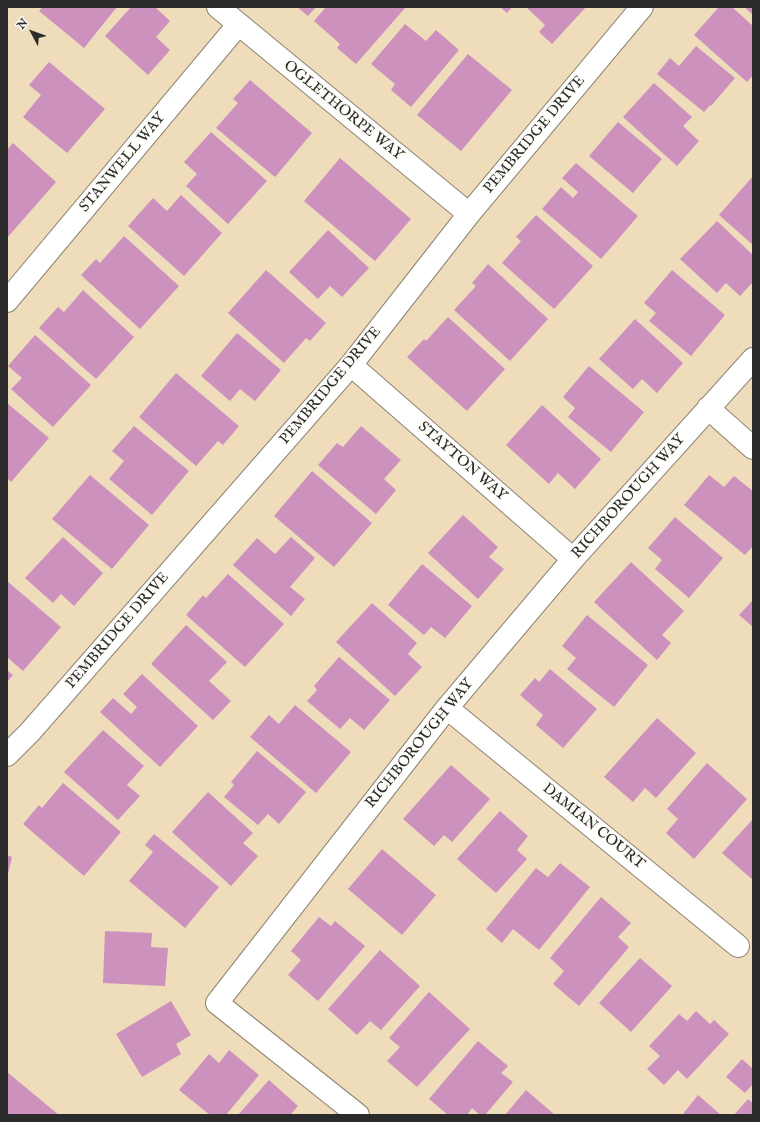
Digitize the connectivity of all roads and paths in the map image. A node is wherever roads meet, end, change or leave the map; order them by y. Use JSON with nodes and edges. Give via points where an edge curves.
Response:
{"nodes":[{"id":1,"x":218,"y":7,"type":"edge"},
{"id":2,"x":642,"y":7,"type":"edge"},
{"id":3,"x":238,"y":25,"type":"junction"},
{"id":4,"x":469,"y":214,"type":"junction"},
{"id":5,"x":8,"y":299,"type":"edge"},
{"id":6,"x":753,"y":359,"type":"edge"},
{"id":7,"x":351,"y":365,"type":"junction"},
{"id":8,"x":708,"y":408,"type":"junction"},
{"id":9,"x":753,"y":448,"type":"edge"},
{"id":10,"x":574,"y":559,"type":"junction"},
{"id":11,"x":447,"y":708,"type":"junction"},
{"id":12,"x":7,"y":755,"type":"edge"},
{"id":13,"x":738,"y":946,"type":"dead end"},
{"id":14,"x":358,"y":1115,"type":"edge"}],
"edges":[{"from":1,"to":3,"type":"street","name":"OGLETHORPE WAY"},
{"from":2,"to":4,"type":"street","name":"PEMBRIDGE DRIVE"},
{"from":3,"to":4,"type":"street","name":"OGLETHORPE WAY"},
{"from":3,"to":5,"type":"street","name":"STANWELL WAY"},
{"from":4,"to":7,"type":"street","name":"PEMBRIDGE DRIVE"},
{"from":6,"to":8,"type":"street","name":"RICHBOROUGH WAY"},
{"from":7,"to":10,"type":"street","name":"STAYTON WAY"},
{"from":7,"to":12,"type":"street","name":"PEMBRIDGE DRIVE","via":[[36,726]]},
{"from":8,"to":9,"type":"street"},
{"from":8,"to":10,"type":"street","name":"RICHBOROUGH WAY"},
{"from":10,"to":11,"type":"street","name":"RICHBOROUGH WAY"},
{"from":11,"to":13,"type":"street","name":"DAMIAN COURT"},
{"from":11,"to":14,"type":"street","name":"RICHBOROUGH WAY","via":[[217,1003]]}]}
